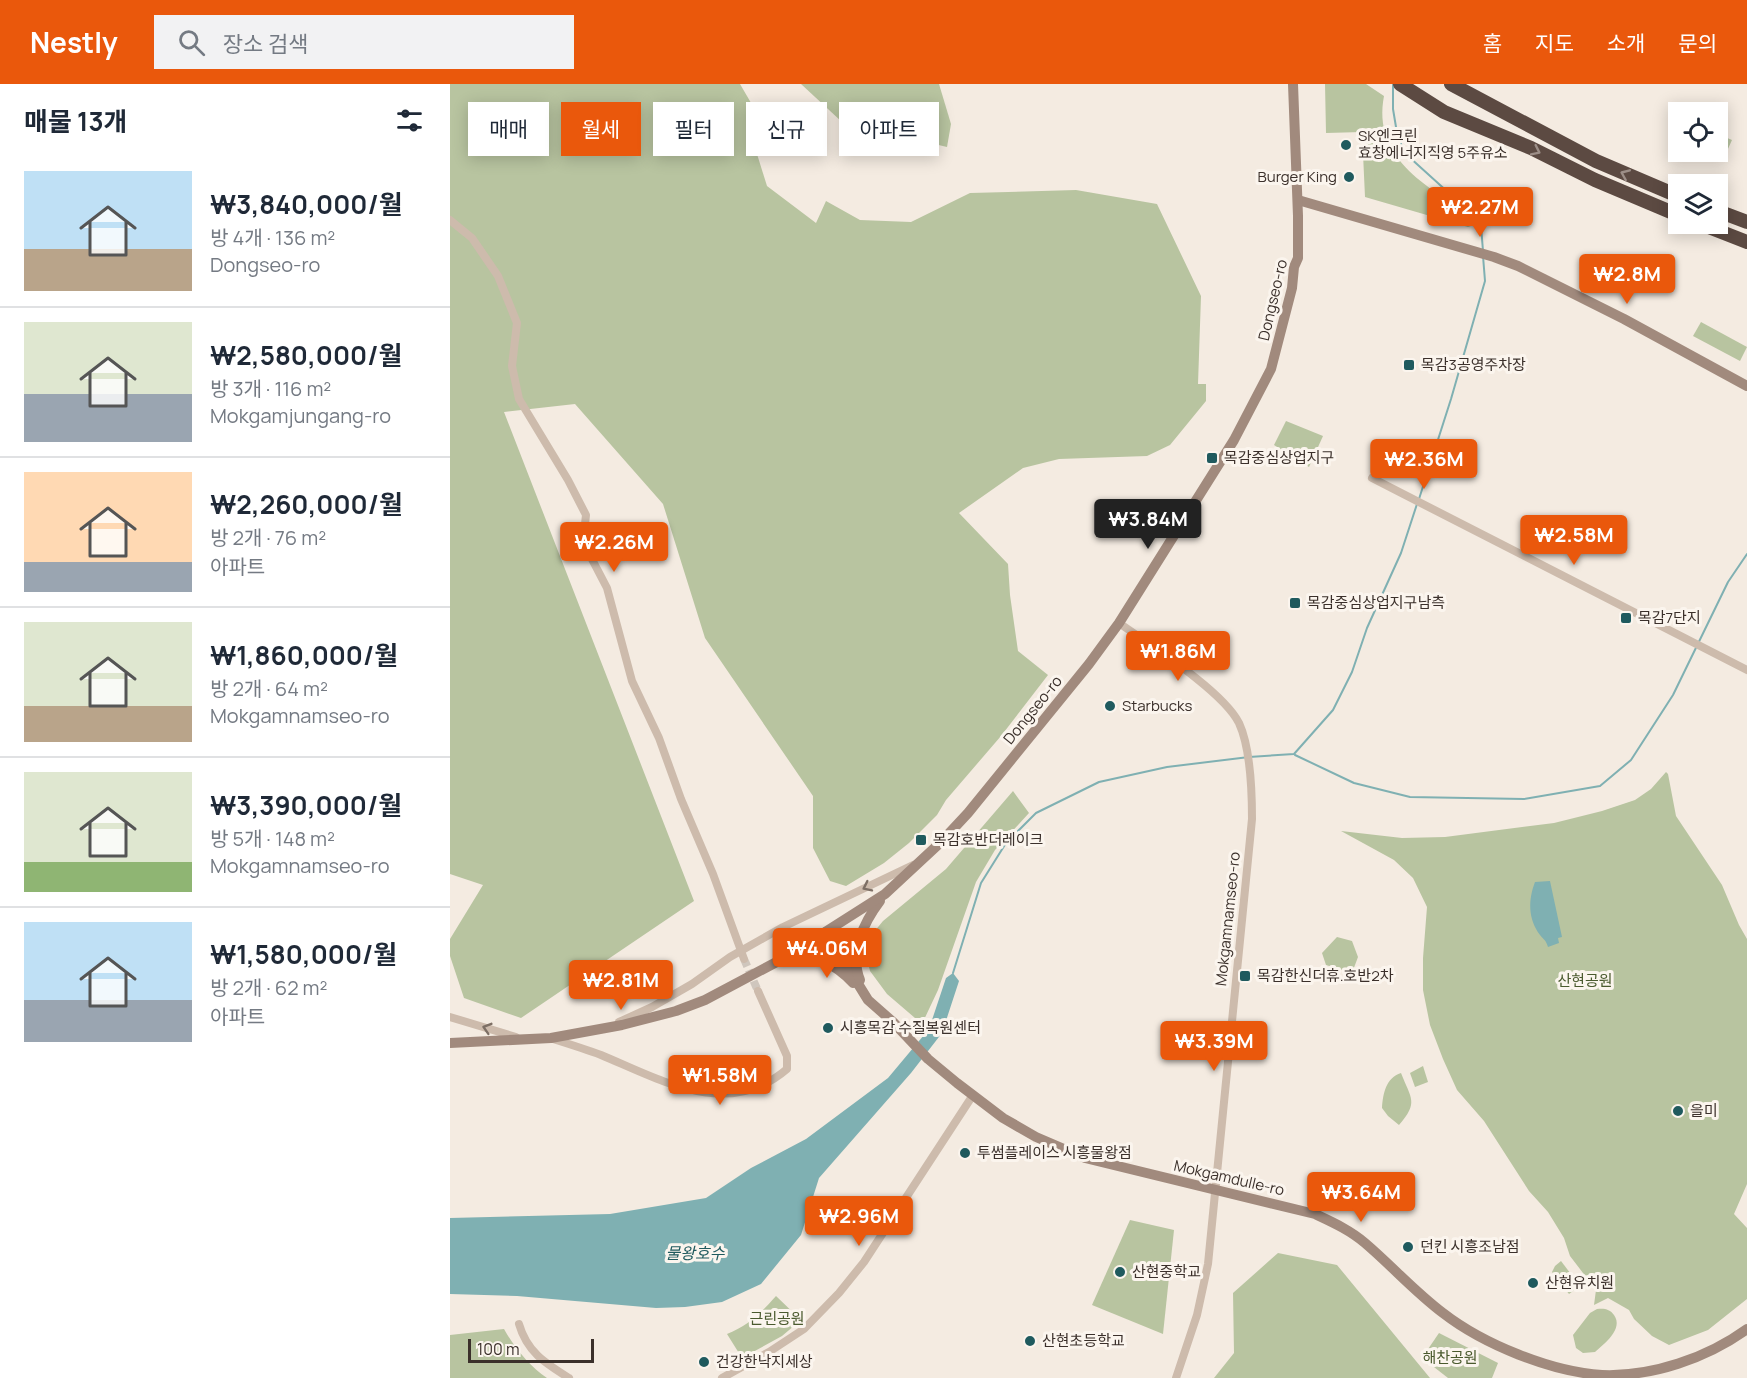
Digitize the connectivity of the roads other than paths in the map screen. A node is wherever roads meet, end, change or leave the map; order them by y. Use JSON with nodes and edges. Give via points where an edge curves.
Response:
{"nodes":[{"id":1,"x":1293,"y":84,"type":"edge"},
{"id":2,"x":1400,"y":84,"type":"edge"},
{"id":3,"x":1453,"y":85,"type":"edge"},
{"id":4,"x":1668,"y":192,"type":"edge"},
{"id":5,"x":1298,"y":200,"type":"junction"},
{"id":6,"x":1668,"y":211,"type":"edge"},
{"id":7,"x":1728,"y":215,"type":"edge"},
{"id":8,"x":450,"y":220,"type":"edge"},
{"id":9,"x":1747,"y":222,"type":"edge"},
{"id":10,"x":1727,"y":234,"type":"edge"},
{"id":11,"x":1747,"y":242,"type":"edge"},
{"id":12,"x":1747,"y":386,"type":"edge"},
{"id":13,"x":1372,"y":477,"type":"dead end"},
{"id":14,"x":1119,"y":623,"type":"junction"},
{"id":15,"x":1747,"y":669,"type":"edge"},
{"id":16,"x":919,"y":862,"type":"junction"},
{"id":17,"x":885,"y":894,"type":"junction"},
{"id":18,"x":826,"y":932,"type":"junction"},
{"id":19,"x":743,"y":955,"type":"junction"},
{"id":20,"x":786,"y":957,"type":"junction"},
{"id":21,"x":758,"y":991,"type":"tunnel mouth"},
{"id":22,"x":868,"y":1000,"type":"junction"},
{"id":23,"x":450,"y":1017,"type":"edge"},
{"id":24,"x":606,"y":1028,"type":"junction"},
{"id":25,"x":551,"y":1038,"type":"junction"},
{"id":26,"x":523,"y":1040,"type":"junction"},
{"id":27,"x":450,"y":1043,"type":"edge"},
{"id":28,"x":973,"y":1095,"type":"junction"},
{"id":29,"x":1215,"y":1190,"type":"junction"},
{"id":30,"x":519,"y":1324,"type":"dead end"},
{"id":31,"x":1747,"y":1329,"type":"edge"},
{"id":32,"x":568,"y":1378,"type":"edge"},
{"id":33,"x":722,"y":1378,"type":"edge"},
{"id":34,"x":1176,"y":1378,"type":"edge"}],
"edges":[{"from":1,"to":5,"type":"street","name":"Dongseo-ro"},
{"from":2,"to":6,"type":"highway","one_way":true,"via":[[1444,112]]},
{"from":4,"to":3,"type":"highway","one_way":true,"via":[[1596,161]]},
{"from":5,"to":12,"type":"street","via":[[1518,266]]},
{"from":5,"to":14,"type":"street","name":"Dongseo-ro","via":[[1298,258],[1271,369],[1234,440]]},
{"from":7,"to":9,"type":"highway"},
{"from":8,"to":19,"type":"street","via":[[472,238],[498,276],[517,323],[512,366],[519,399],[586,515],[584,542],[607,588],[632,681],[659,738]]},
{"from":10,"to":11,"type":"highway"},
{"from":13,"to":15,"type":"street"},
{"from":14,"to":16,"type":"street","name":"Dongseo-ro","via":[[968,813]]},
{"from":14,"to":29,"type":"street","name":"Mokgamnamseo-ro","via":[[1223,701],[1239,722],[1249,764],[1252,819]]},
{"from":16,"to":17,"type":"street","name":"Dongseo-ro"},
{"from":16,"to":19,"type":"street","one_way":true,"via":[[783,927]]},
{"from":17,"to":18,"type":"street","name":"Dongseo-ro"},
{"from":17,"to":22,"type":"street","via":[[870,913],[858,946],[858,976]]},
{"from":18,"to":20,"type":"street","name":"Dongseo-ro"},
{"from":18,"to":22,"type":"street"},
{"from":19,"to":24,"type":"street","via":[[652,1007]]},
{"from":20,"to":22,"type":"street","via":[[822,960],[832,965]]},
{"from":20,"to":24,"type":"street","name":"Dongseo-ro","via":[[705,1000]]},
{"from":21,"to":25,"type":"street","via":[[787,1056],[787,1069],[771,1082],[741,1093],[702,1094]]},
{"from":22,"to":28,"type":"street","name":"Mokgamdulle-ro","via":[[928,1059]]},
{"from":26,"to":23,"type":"street","one_way":true},
{"from":24,"to":25,"type":"street","name":"Dongseo-ro"},
{"from":25,"to":26,"type":"street","name":"Dongseo-ro"},
{"from":26,"to":27,"type":"street","name":"Dongseo-ro"},
{"from":28,"to":29,"type":"street","name":"Mokgamdulle-ro","via":[[1036,1137],[1085,1158]]},
{"from":28,"to":33,"type":"street","via":[[864,1262],[839,1293],[804,1329]]},
{"from":29,"to":31,"type":"street","name":"Mokgamdulle-ro","via":[[1315,1214],[1333,1222],[1365,1243],[1452,1321],[1503,1349],[1559,1367],[1602,1375],[1642,1371],[1719,1347]]},
{"from":29,"to":34,"type":"street","name":"Mokgamnamseo-ro","via":[[1208,1264],[1197,1315]]},
{"from":30,"to":32,"type":"street","via":[[523,1340],[550,1367]]}]}
